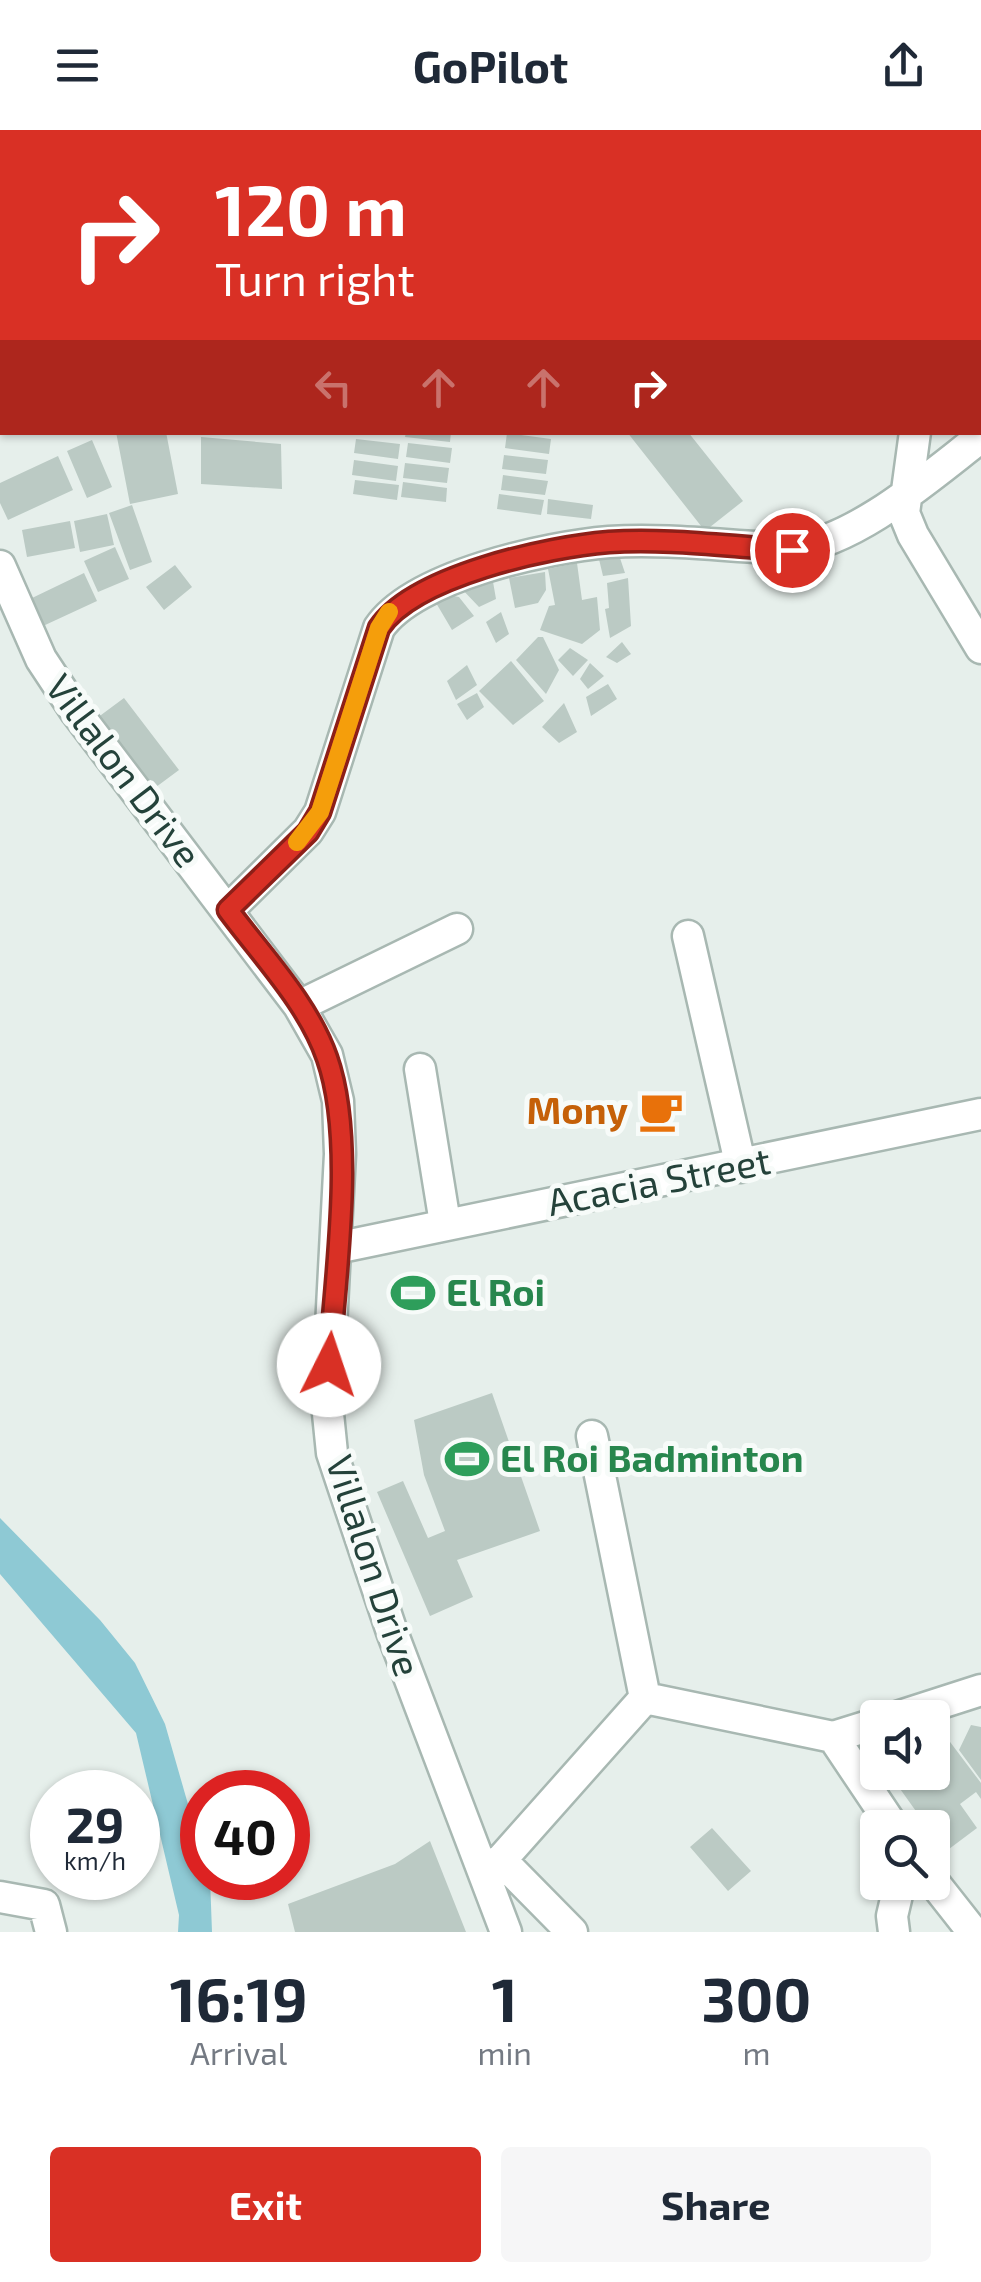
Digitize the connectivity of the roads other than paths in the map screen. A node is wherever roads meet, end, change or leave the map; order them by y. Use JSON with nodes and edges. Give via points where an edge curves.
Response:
{"nodes":[{"id":1,"x":915,"y":435,"type":"edge"},
{"id":2,"x":981,"y":437,"type":"edge"},
{"id":3,"x":906,"y":494,"type":"junction"},
{"id":4,"x":0,"y":566,"type":"edge"},
{"id":5,"x":981,"y":648,"type":"edge"},
{"id":6,"x":228,"y":910,"type":"junction"},
{"id":7,"x":457,"y":929,"type":"dead end"},
{"id":8,"x":688,"y":936,"type":"dead end"},
{"id":9,"x":299,"y":1006,"type":"junction"},
{"id":10,"x":420,"y":1070,"type":"dead end"},
{"id":11,"x":981,"y":1114,"type":"edge"},
{"id":12,"x":741,"y":1166,"type":"junction"},
{"id":13,"x":444,"y":1222,"type":"junction"},
{"id":14,"x":336,"y":1248,"type":"junction"},
{"id":15,"x":592,"y":1436,"type":"dead end"},
{"id":16,"x":981,"y":1690,"type":"edge"},
{"id":17,"x":645,"y":1698,"type":"junction"},
{"id":18,"x":950,"y":1700,"type":"edge"},
{"id":19,"x":860,"y":1729,"type":"edge"},
{"id":20,"x":833,"y":1737,"type":"junction"},
{"id":21,"x":882,"y":1810,"type":"edge"},
{"id":22,"x":492,"y":1865,"type":"junction"},
{"id":23,"x":0,"y":1897,"type":"edge"},
{"id":24,"x":896,"y":1900,"type":"edge"},
{"id":25,"x":948,"y":1900,"type":"edge"},
{"id":26,"x":51,"y":1932,"type":"edge"},
{"id":27,"x":506,"y":1932,"type":"edge"},
{"id":28,"x":572,"y":1932,"type":"edge"},
{"id":29,"x":894,"y":1932,"type":"edge"},
{"id":30,"x":973,"y":1932,"type":"edge"}],
"edges":[{"from":1,"to":3,"type":"street"},
{"from":2,"to":3,"type":"street"},
{"from":3,"to":5,"type":"street","via":[[904,513],[913,535]]},
{"from":3,"to":6,"type":"street","via":[[821,546],[609,542],[484,568],[392,609],[379,628],[320,812]]},
{"from":4,"to":6,"type":"street","name":"Villalon Drive","via":[[58,686]]},
{"from":6,"to":9,"type":"street","name":"Villalon Drive"},
{"from":7,"to":9,"type":"street"},
{"from":8,"to":12,"type":"street"},
{"from":9,"to":14,"type":"street","name":"Villalon Drive","via":[[326,1055],[338,1101]]},
{"from":10,"to":13,"type":"street"},
{"from":11,"to":12,"type":"street","name":"Acacia Street"},
{"from":12,"to":13,"type":"street","name":"Acacia Street"},
{"from":13,"to":14,"type":"street","name":"Acacia Street"},
{"from":14,"to":22,"type":"street","name":"Villalon Drive","via":[[327,1404],[332,1452],[392,1632]]},
{"from":15,"to":17,"type":"street"},
{"from":16,"to":18,"type":"street"},
{"from":17,"to":20,"type":"street"},
{"from":17,"to":22,"type":"street"},
{"from":19,"to":20,"type":"street"},
{"from":20,"to":21,"type":"street"},
{"from":22,"to":27,"type":"street","name":"Villalon Drive"},
{"from":22,"to":28,"type":"street"},
{"from":23,"to":26,"type":"street","via":[[44,1905]]},
{"from":24,"to":29,"type":"street"},
{"from":25,"to":30,"type":"street"}]}
